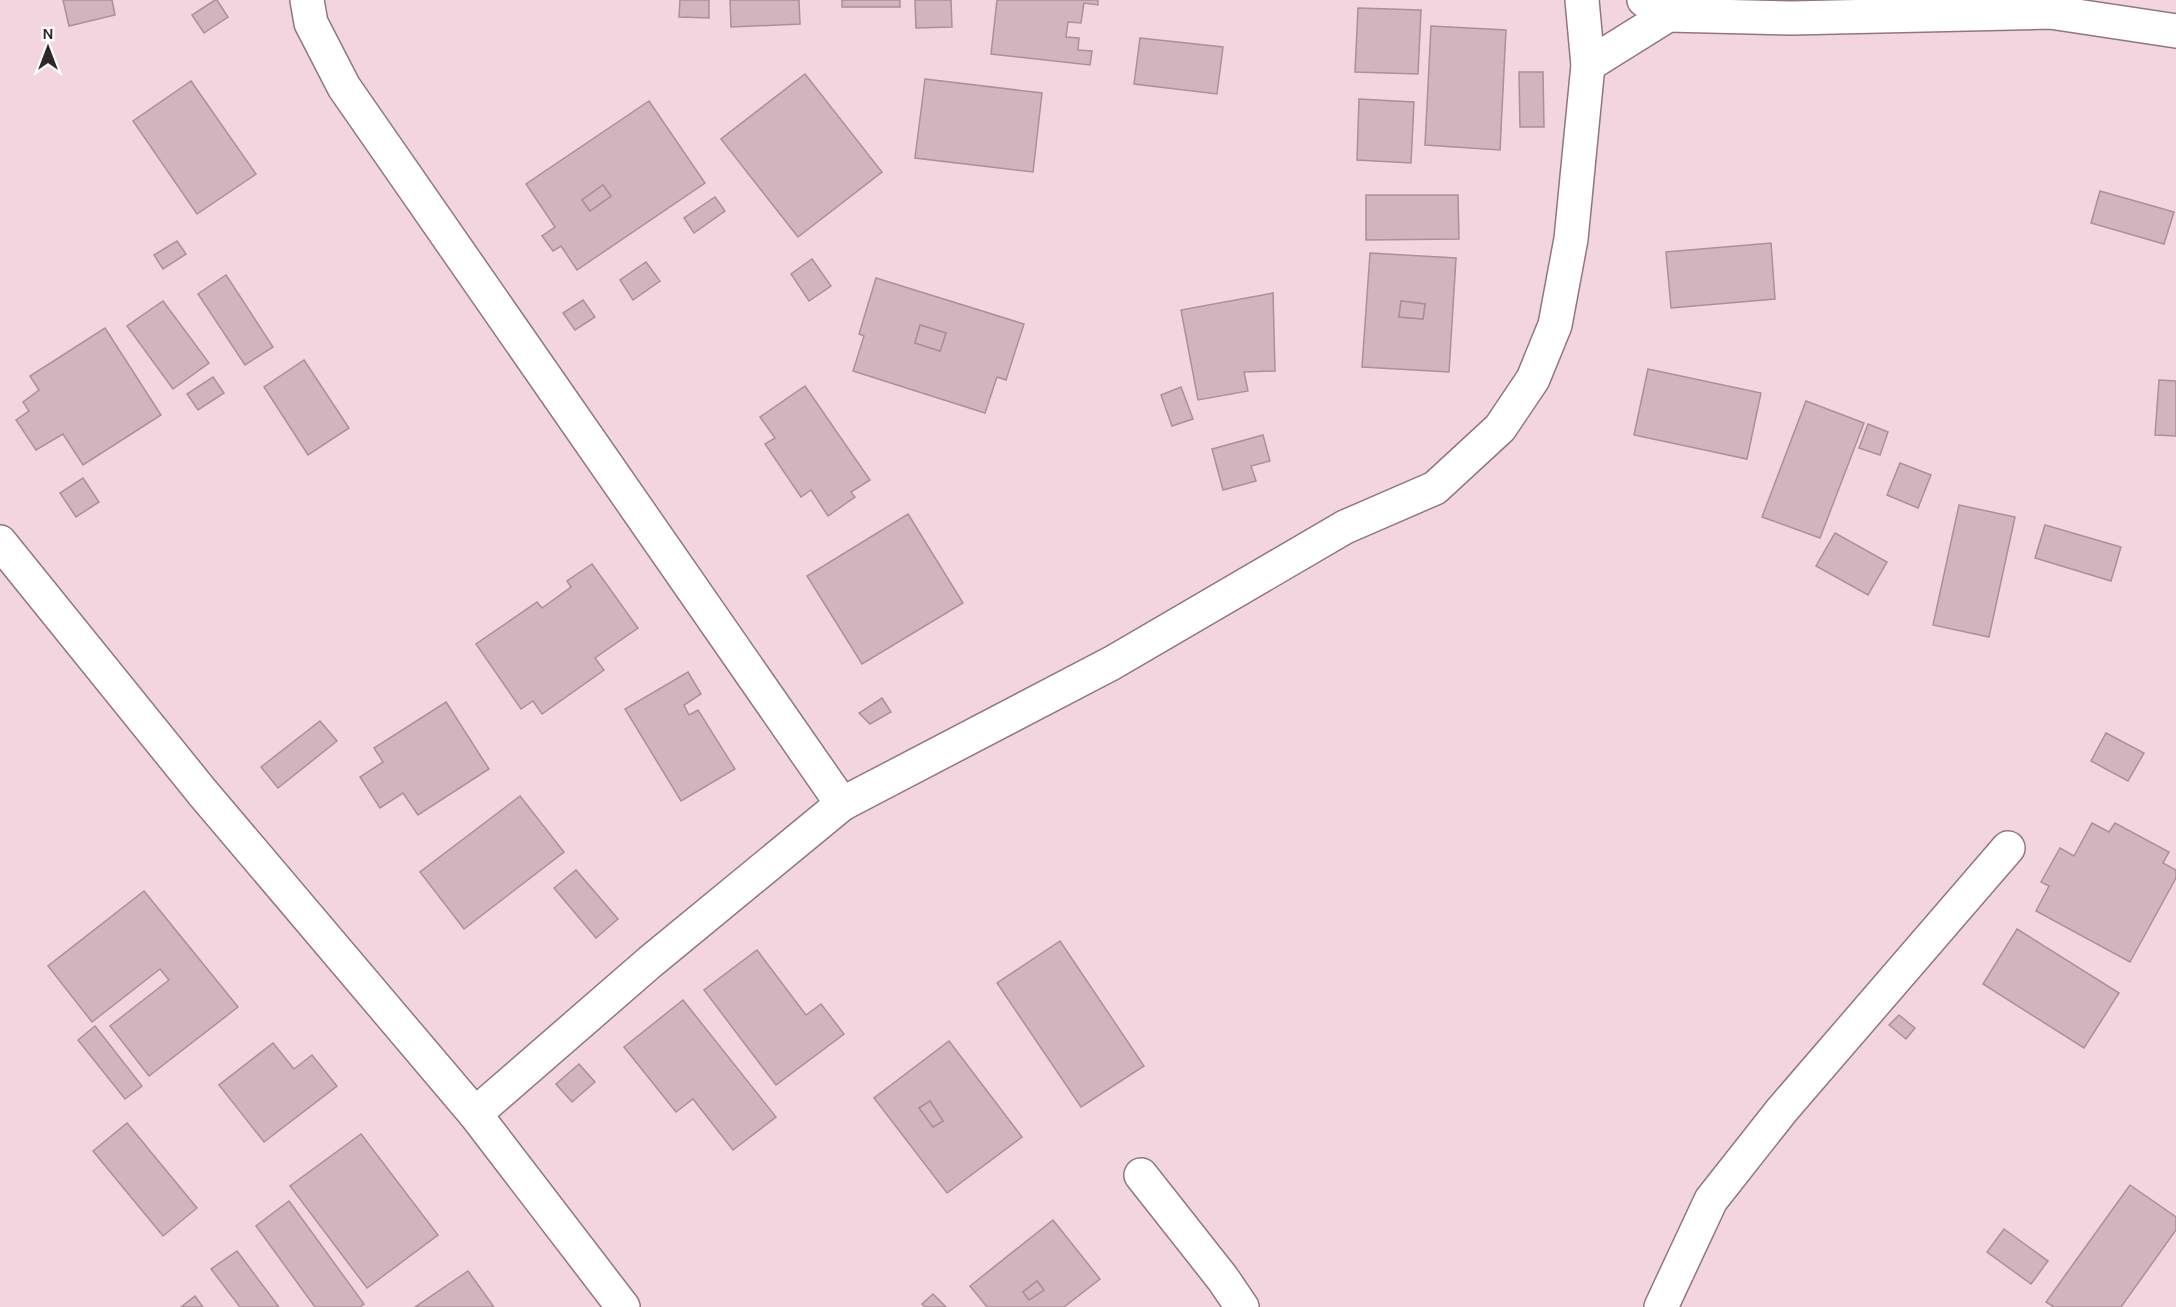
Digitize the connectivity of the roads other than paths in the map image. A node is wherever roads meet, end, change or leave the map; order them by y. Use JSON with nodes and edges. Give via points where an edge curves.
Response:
{"nodes":[{"id":1,"x":307,"y":0,"type":"edge"},
{"id":2,"x":1582,"y":0,"type":"edge"},
{"id":3,"x":1656,"y":8,"type":"edge"},
{"id":4,"x":2176,"y":31,"type":"edge"},
{"id":5,"x":1588,"y":65,"type":"junction"},
{"id":6,"x":0,"y":542,"type":"edge"},
{"id":7,"x":842,"y":804,"type":"junction"},
{"id":8,"x":2008,"y":848,"type":"dead end"},
{"id":9,"x":475,"y":1114,"type":"junction"},
{"id":10,"x":1141,"y":1175,"type":"dead end"},
{"id":11,"x":623,"y":1307,"type":"edge"},
{"id":12,"x":1242,"y":1307,"type":"edge"},
{"id":13,"x":1661,"y":1307,"type":"edge"}],
"edges":[{"from":1,"to":7,"type":"street","via":[[311,23],[344,87]]},
{"from":2,"to":5,"type":"street"},
{"from":3,"to":4,"type":"street","via":[[1792,18],[2050,12]]},
{"from":3,"to":5,"type":"street"},
{"from":5,"to":7,"type":"street","via":[[1570,239],[1555,325],[1533,379],[1500,428],[1436,488],[1345,527],[1112,663]]},
{"from":6,"to":9,"type":"street","via":[[202,792]]},
{"from":7,"to":9,"type":"street","via":[[650,962]]},
{"from":8,"to":13,"type":"street","via":[[1782,1110],[1711,1200]]},
{"from":9,"to":11,"type":"street"},
{"from":10,"to":12,"type":"street"}]}
